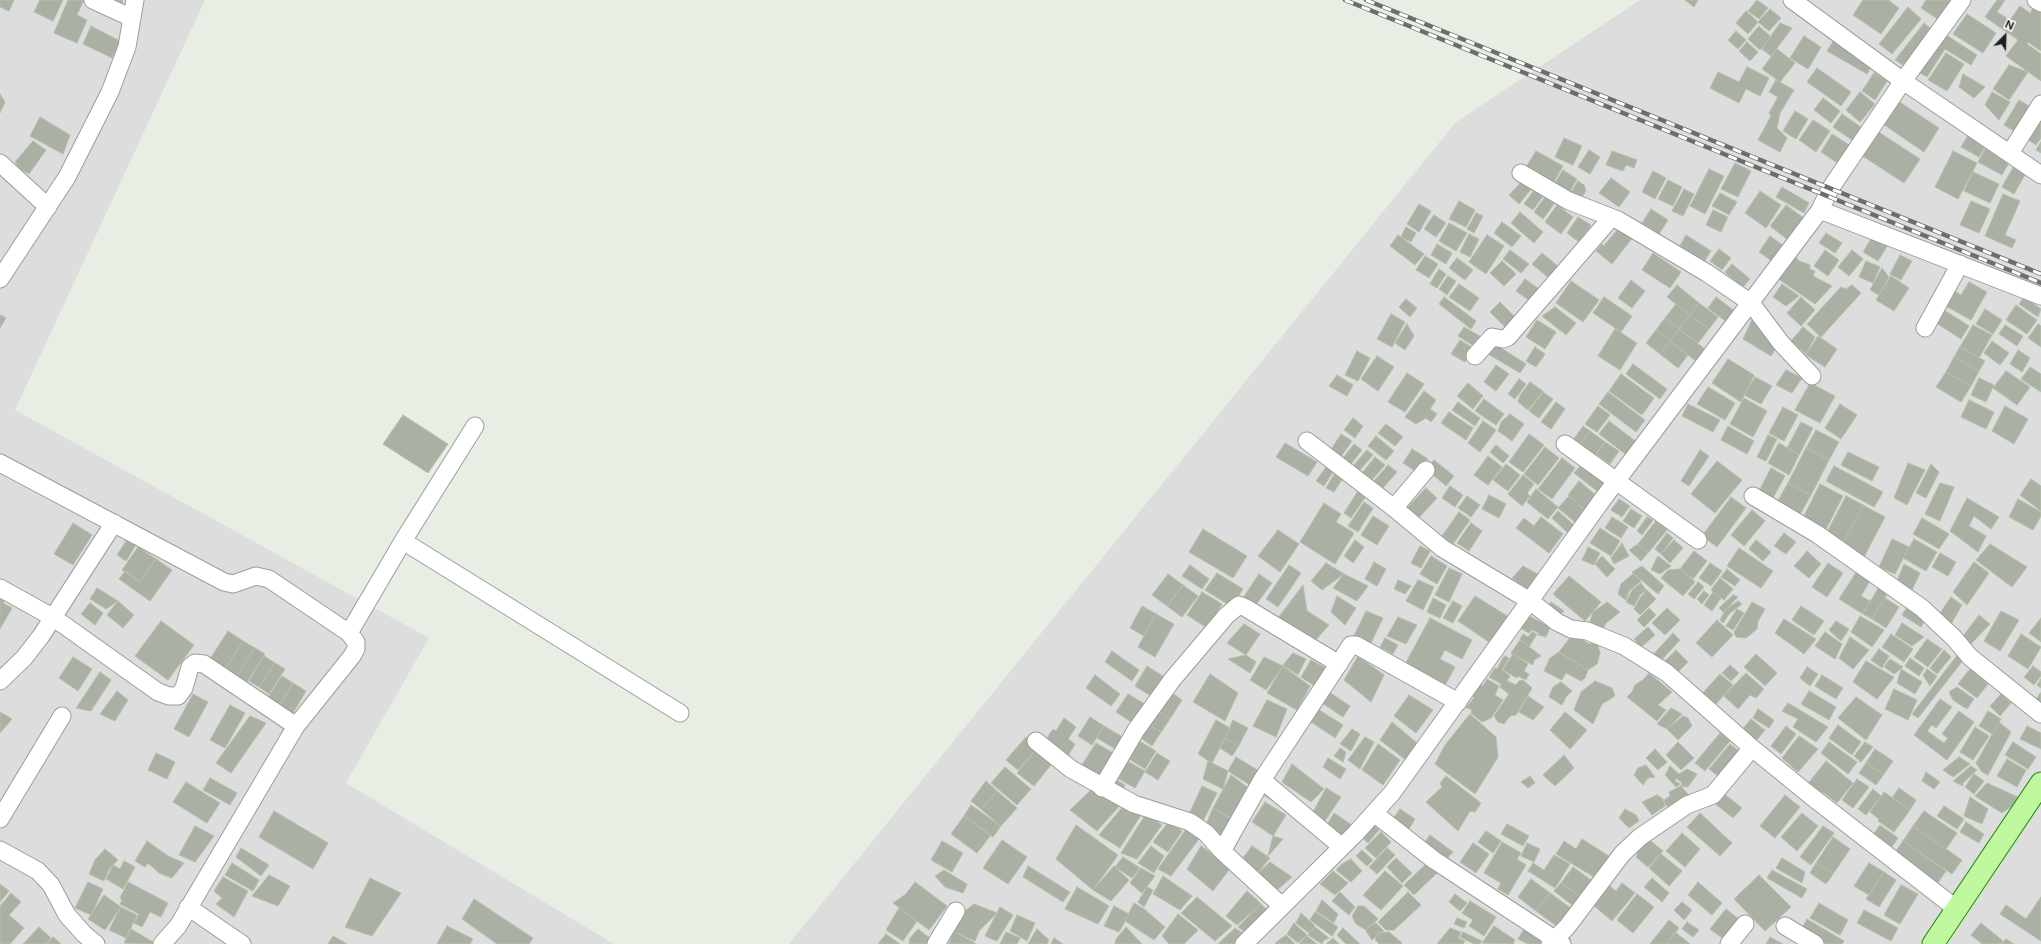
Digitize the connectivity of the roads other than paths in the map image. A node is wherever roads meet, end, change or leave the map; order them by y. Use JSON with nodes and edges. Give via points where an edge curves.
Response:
{"nodes":[{"id":1,"x":93,"y":0,"type":"edge"},
{"id":2,"x":135,"y":0,"type":"edge"},
{"id":3,"x":1792,"y":0,"type":"edge"},
{"id":4,"x":1962,"y":0,"type":"edge"},
{"id":5,"x":2036,"y":0,"type":"edge"},
{"id":6,"x":2041,"y":3,"type":"edge"},
{"id":7,"x":132,"y":18,"type":"junction"},
{"id":8,"x":1903,"y":81,"type":"junction"},
{"id":9,"x":2041,"y":104,"type":"edge"},
{"id":10,"x":2010,"y":153,"type":"junction"},
{"id":11,"x":0,"y":163,"type":"edge"},
{"id":12,"x":1521,"y":173,"type":"dead end"},
{"id":13,"x":2041,"y":174,"type":"edge"},
{"id":14,"x":48,"y":207,"type":"junction"},
{"id":15,"x":1820,"y":210,"type":"junction"},
{"id":16,"x":1612,"y":218,"type":"junction"},
{"id":17,"x":1960,"y":264,"type":"junction"},
{"id":18,"x":0,"y":279,"type":"edge"},
{"id":19,"x":2041,"y":296,"type":"edge"},
{"id":20,"x":1750,"y":303,"type":"junction"},
{"id":21,"x":1925,"y":328,"type":"dead end"},
{"id":22,"x":1475,"y":356,"type":"dead end"},
{"id":23,"x":1812,"y":376,"type":"dead end"},
{"id":24,"x":475,"y":426,"type":"dead end"},
{"id":25,"x":1307,"y":441,"type":"dead end"},
{"id":26,"x":1565,"y":444,"type":"dead end"},
{"id":27,"x":0,"y":463,"type":"edge"},
{"id":28,"x":1426,"y":470,"type":"dead end"},
{"id":29,"x":1616,"y":482,"type":"junction"},
{"id":30,"x":1753,"y":496,"type":"dead end"},
{"id":31,"x":1394,"y":508,"type":"junction"},
{"id":32,"x":114,"y":524,"type":"junction"},
{"id":33,"x":1698,"y":540,"type":"dead end"},
{"id":34,"x":404,"y":541,"type":"junction"},
{"id":35,"x":0,"y":588,"type":"edge"},
{"id":36,"x":1530,"y":602,"type":"junction"},
{"id":37,"x":54,"y":618,"type":"junction"},
{"id":38,"x":349,"y":633,"type":"junction"},
{"id":39,"x":1339,"y":664,"type":"junction"},
{"id":40,"x":0,"y":681,"type":"edge"},
{"id":41,"x":1458,"y":702,"type":"junction"},
{"id":42,"x":680,"y":713,"type":"dead end"},
{"id":43,"x":2041,"y":714,"type":"edge"},
{"id":44,"x":62,"y":716,"type":"dead end"},
{"id":45,"x":296,"y":726,"type":"junction"},
{"id":46,"x":1036,"y":741,"type":"dead end"},
{"id":47,"x":1752,"y":748,"type":"junction"},
{"id":48,"x":1262,"y":780,"type":"junction"},
{"id":49,"x":2041,"y":783,"type":"edge"},
{"id":50,"x":1102,"y":788,"type":"junction"},
{"id":51,"x":1374,"y":813,"type":"junction"},
{"id":52,"x":0,"y":819,"type":"edge"},
{"id":53,"x":1342,"y":847,"type":"junction"},
{"id":54,"x":0,"y":850,"type":"edge"},
{"id":55,"x":1222,"y":852,"type":"junction"},
{"id":56,"x":1282,"y":906,"type":"junction"},
{"id":57,"x":188,"y":907,"type":"junction"},
{"id":58,"x":1958,"y":910,"type":"junction"},
{"id":59,"x":956,"y":911,"type":"dead end"},
{"id":60,"x":1745,"y":924,"type":"dead end"},
{"id":61,"x":1785,"y":926,"type":"dead end"},
{"id":62,"x":1555,"y":942,"type":"edge"},
{"id":63,"x":96,"y":944,"type":"edge"},
{"id":64,"x":162,"y":944,"type":"edge"},
{"id":65,"x":242,"y":944,"type":"edge"},
{"id":66,"x":936,"y":944,"type":"edge"},
{"id":67,"x":1244,"y":944,"type":"edge"},
{"id":68,"x":1729,"y":944,"type":"edge"},
{"id":69,"x":1815,"y":944,"type":"edge"},
{"id":70,"x":1933,"y":944,"type":"edge"}],
"edges":[{"from":1,"to":7,"type":"street"},
{"from":2,"to":7,"type":"street"},
{"from":3,"to":8,"type":"street"},
{"from":4,"to":8,"type":"street"},
{"from":5,"to":6,"type":"street"},
{"from":7,"to":14,"type":"street","via":[[127,47],[110,92],[67,177]]},
{"from":8,"to":10,"type":"street"},
{"from":8,"to":15,"type":"street","via":[[1830,189]]},
{"from":9,"to":10,"type":"street"},
{"from":10,"to":13,"type":"street"},
{"from":11,"to":14,"type":"street"},
{"from":12,"to":16,"type":"street","via":[[1569,201]]},
{"from":14,"to":18,"type":"street"},
{"from":15,"to":17,"type":"street"},
{"from":15,"to":20,"type":"street"},
{"from":16,"to":20,"type":"street","via":[[1707,273]]},
{"from":16,"to":22,"type":"street","via":[[1508,337],[1492,337]]},
{"from":17,"to":19,"type":"street"},
{"from":17,"to":21,"type":"street"},
{"from":20,"to":23,"type":"street","via":[[1781,343]]},
{"from":20,"to":29,"type":"street"},
{"from":24,"to":34,"type":"street"},
{"from":25,"to":31,"type":"street"},
{"from":26,"to":29,"type":"street"},
{"from":27,"to":32,"type":"street"},
{"from":28,"to":31,"type":"street"},
{"from":29,"to":33,"type":"street"},
{"from":29,"to":36,"type":"street"},
{"from":30,"to":43,"type":"street","via":[[1817,534],[1922,608],[1970,657]]},
{"from":31,"to":36,"type":"street","via":[[1442,548]]},
{"from":32,"to":37,"type":"street"},
{"from":32,"to":38,"type":"street","via":[[224,582],[233,584],[256,576],[269,579]]},
{"from":34,"to":38,"type":"street"},
{"from":34,"to":42,"type":"street"},
{"from":35,"to":37,"type":"street"},
{"from":36,"to":41,"type":"street"},
{"from":36,"to":47,"type":"street","via":[[1557,622],[1624,646],[1668,673]]},
{"from":37,"to":40,"type":"street","via":[[24,658]]},
{"from":37,"to":45,"type":"street","via":[[158,692],[178,696],[184,688],[190,667],[195,662],[204,664]]},
{"from":38,"to":45,"type":"street","via":[[356,645],[352,656]]},
{"from":39,"to":41,"type":"street","via":[[1351,645],[1356,645]]},
{"from":39,"to":48,"type":"street"},
{"from":39,"to":50,"type":"street","via":[[1239,605],[1226,616],[1172,680],[1136,730]]},
{"from":41,"to":51,"type":"street","via":[[1392,793]]},
{"from":44,"to":52,"type":"street"},
{"from":45,"to":57,"type":"street"},
{"from":46,"to":50,"type":"street","via":[[1071,769]]},
{"from":47,"to":58,"type":"street"},
{"from":47,"to":62,"type":"street","via":[[1713,795],[1687,804],[1640,837],[1622,854]]},
{"from":48,"to":53,"type":"street"},
{"from":48,"to":55,"type":"street"},
{"from":49,"to":58,"type":"main road"},
{"from":50,"to":55,"type":"street","via":[[1134,804],[1190,822],[1206,833]]},
{"from":51,"to":53,"type":"street"},
{"from":51,"to":62,"type":"street","via":[[1434,860]]},
{"from":53,"to":56,"type":"street"},
{"from":54,"to":63,"type":"street","via":[[38,871],[51,885],[67,915]]},
{"from":55,"to":56,"type":"street"},
{"from":56,"to":67,"type":"street"},
{"from":57,"to":64,"type":"street","via":[[178,926]]},
{"from":57,"to":65,"type":"street"},
{"from":58,"to":70,"type":"main road"},
{"from":59,"to":66,"type":"street"},
{"from":60,"to":68,"type":"street"},
{"from":61,"to":69,"type":"street"}]}
